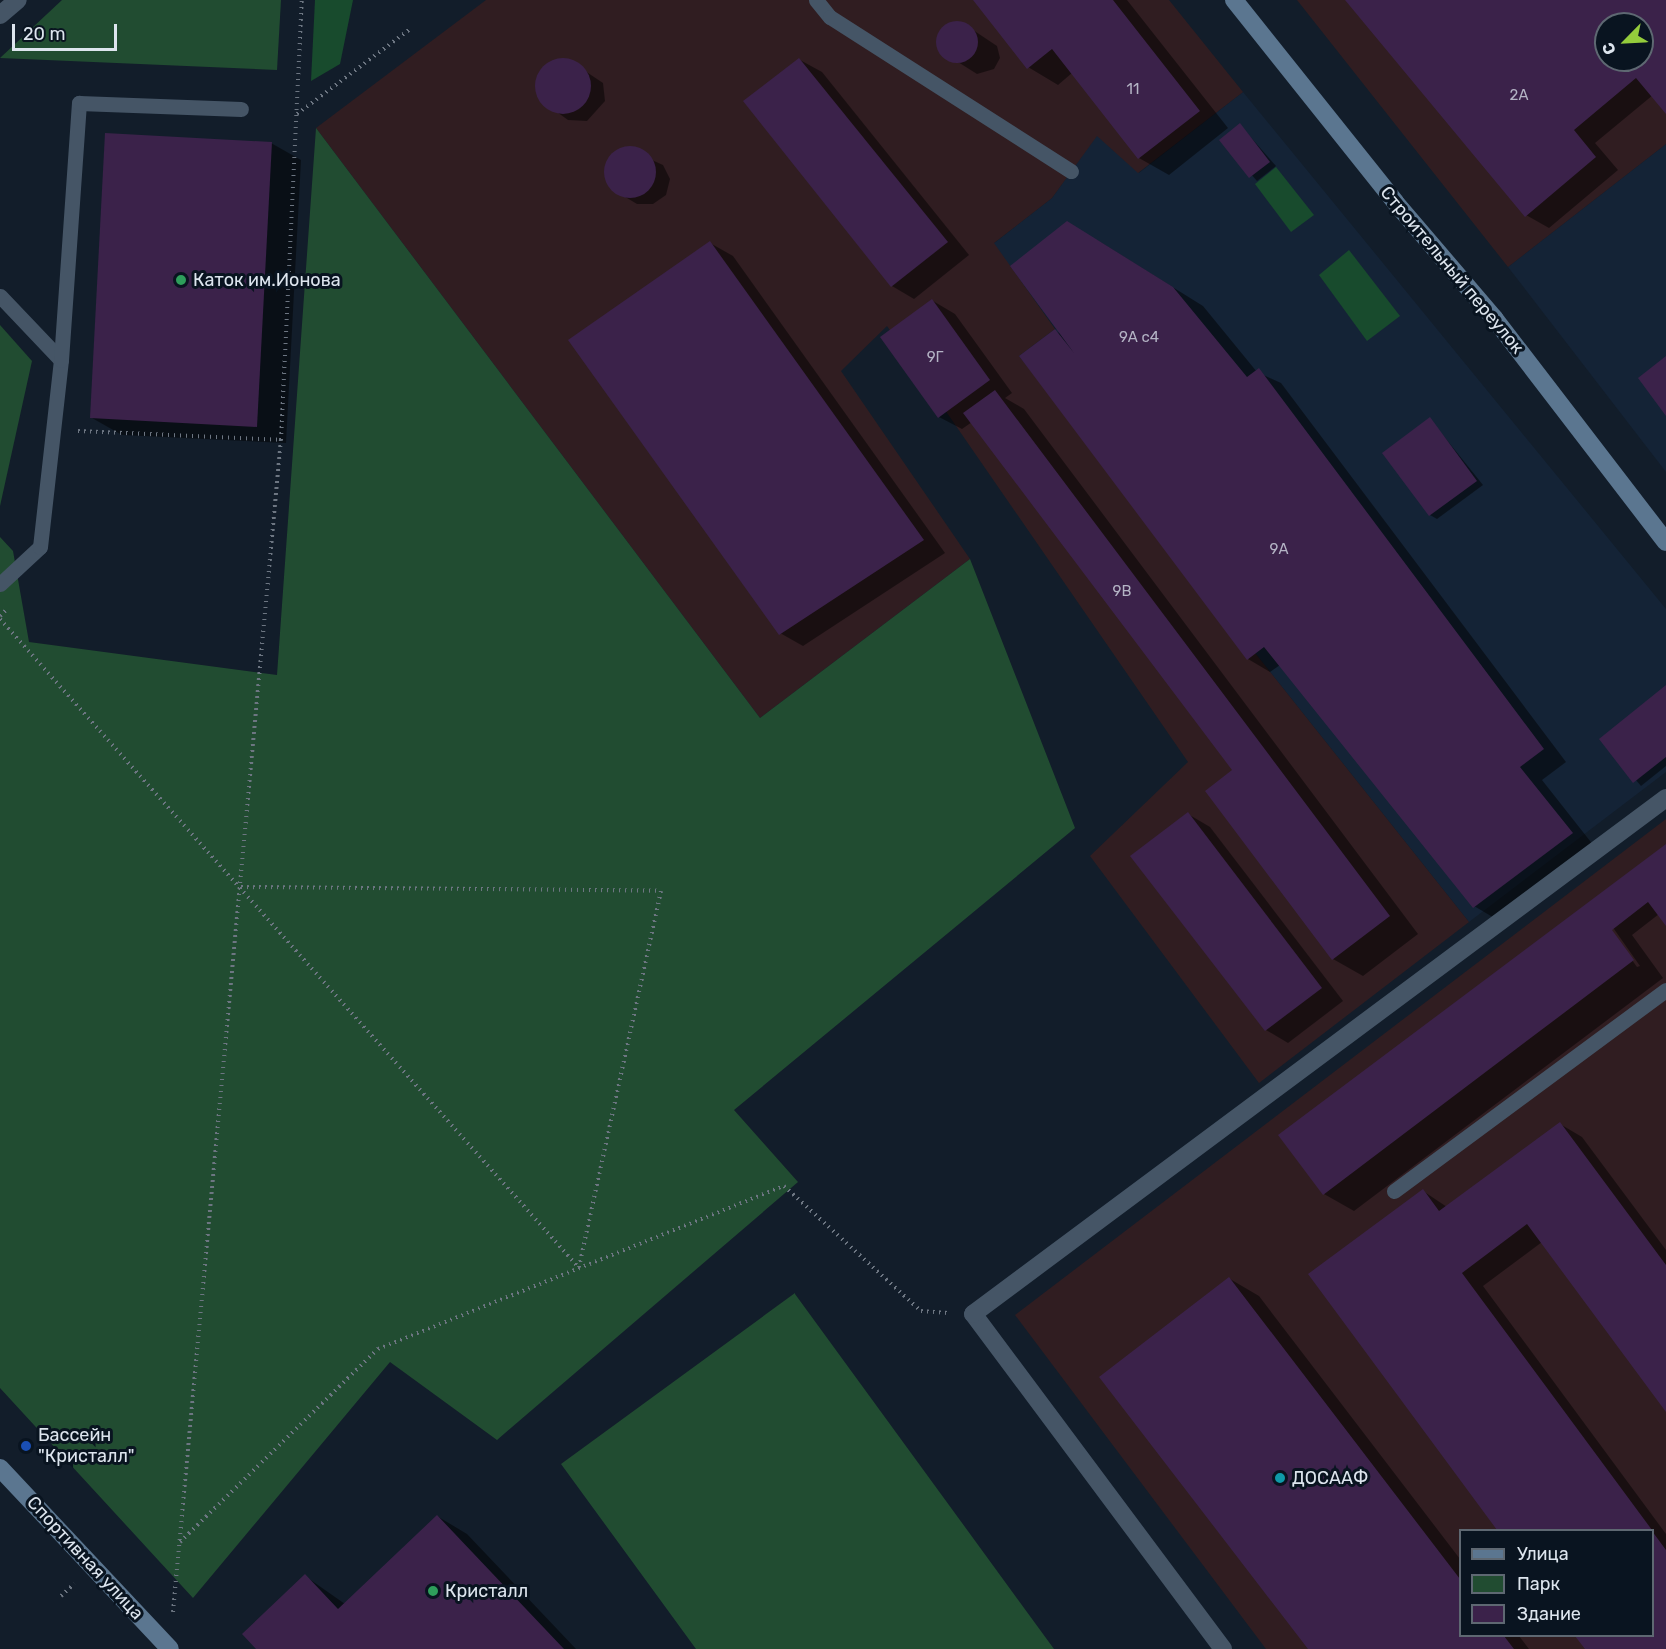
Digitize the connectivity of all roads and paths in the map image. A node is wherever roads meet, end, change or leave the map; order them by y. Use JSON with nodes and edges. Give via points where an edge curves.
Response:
{"nodes":[{"id":1,"x":18,"y":0,"type":"edge"},
{"id":2,"x":302,"y":0,"type":"edge"},
{"id":3,"x":816,"y":0,"type":"edge"},
{"id":4,"x":1234,"y":0,"type":"edge"},
{"id":5,"x":0,"y":15,"type":"edge"},
{"id":6,"x":409,"y":30,"type":"dead end"},
{"id":7,"x":241,"y":109,"type":"dead end"},
{"id":8,"x":296,"y":114,"type":"junction"},
{"id":9,"x":1071,"y":171,"type":"dead end"},
{"id":10,"x":0,"y":296,"type":"edge"},
{"id":11,"x":61,"y":360,"type":"junction"},
{"id":12,"x":281,"y":440,"type":"junction"},
{"id":13,"x":73,"y":442,"type":"dead end"},
{"id":14,"x":1666,"y":542,"type":"edge"},
{"id":15,"x":0,"y":584,"type":"edge"},
{"id":16,"x":17,"y":600,"type":"dead end"},
{"id":17,"x":0,"y":617,"type":"edge"},
{"id":18,"x":1666,"y":798,"type":"edge"},
{"id":19,"x":240,"y":886,"type":"junction"},
{"id":20,"x":1666,"y":990,"type":"edge"},
{"id":21,"x":1394,"y":1191,"type":"dead end"},
{"id":22,"x":579,"y":1268,"type":"junction"},
{"id":23,"x":973,"y":1314,"type":"junction"},
{"id":24,"x":0,"y":1468,"type":"edge"},
{"id":25,"x":180,"y":1542,"type":"junction"},
{"id":26,"x":173,"y":1613,"type":"dead end"},
{"id":27,"x":170,"y":1649,"type":"edge"},
{"id":28,"x":1222,"y":1649,"type":"edge"}],
"edges":[{"from":1,"to":5,"type":"street"},
{"from":2,"to":8,"type":"path"},
{"from":3,"to":9,"type":"lane","via":[[830,17]]},
{"from":4,"to":14,"type":"street","name":"Строительный переулок","via":[[1395,202],[1494,318]]},
{"from":6,"to":8,"type":"path"},
{"from":7,"to":11,"type":"lane","via":[[79,103]]},
{"from":8,"to":12,"type":"path"},
{"from":10,"to":11,"type":"lane"},
{"from":11,"to":15,"type":"lane","via":[[40,547]]},
{"from":12,"to":13,"type":"path","via":[[74,431]]},
{"from":12,"to":19,"type":"path"},
{"from":16,"to":17,"type":"path"},
{"from":17,"to":19,"type":"path"},
{"from":18,"to":23,"type":"street"},
{"from":19,"to":22,"type":"path"},
{"from":19,"to":22,"type":"path","via":[[661,891]]},
{"from":19,"to":25,"type":"path"},
{"from":20,"to":21,"type":"lane"},
{"from":22,"to":23,"type":"path","via":[[784,1186],[921,1311]]},
{"from":22,"to":25,"type":"path","via":[[378,1349]]},
{"from":23,"to":28,"type":"street"},
{"from":24,"to":27,"type":"street","name":"Спортивная улица"},
{"from":25,"to":26,"type":"path"}]}
